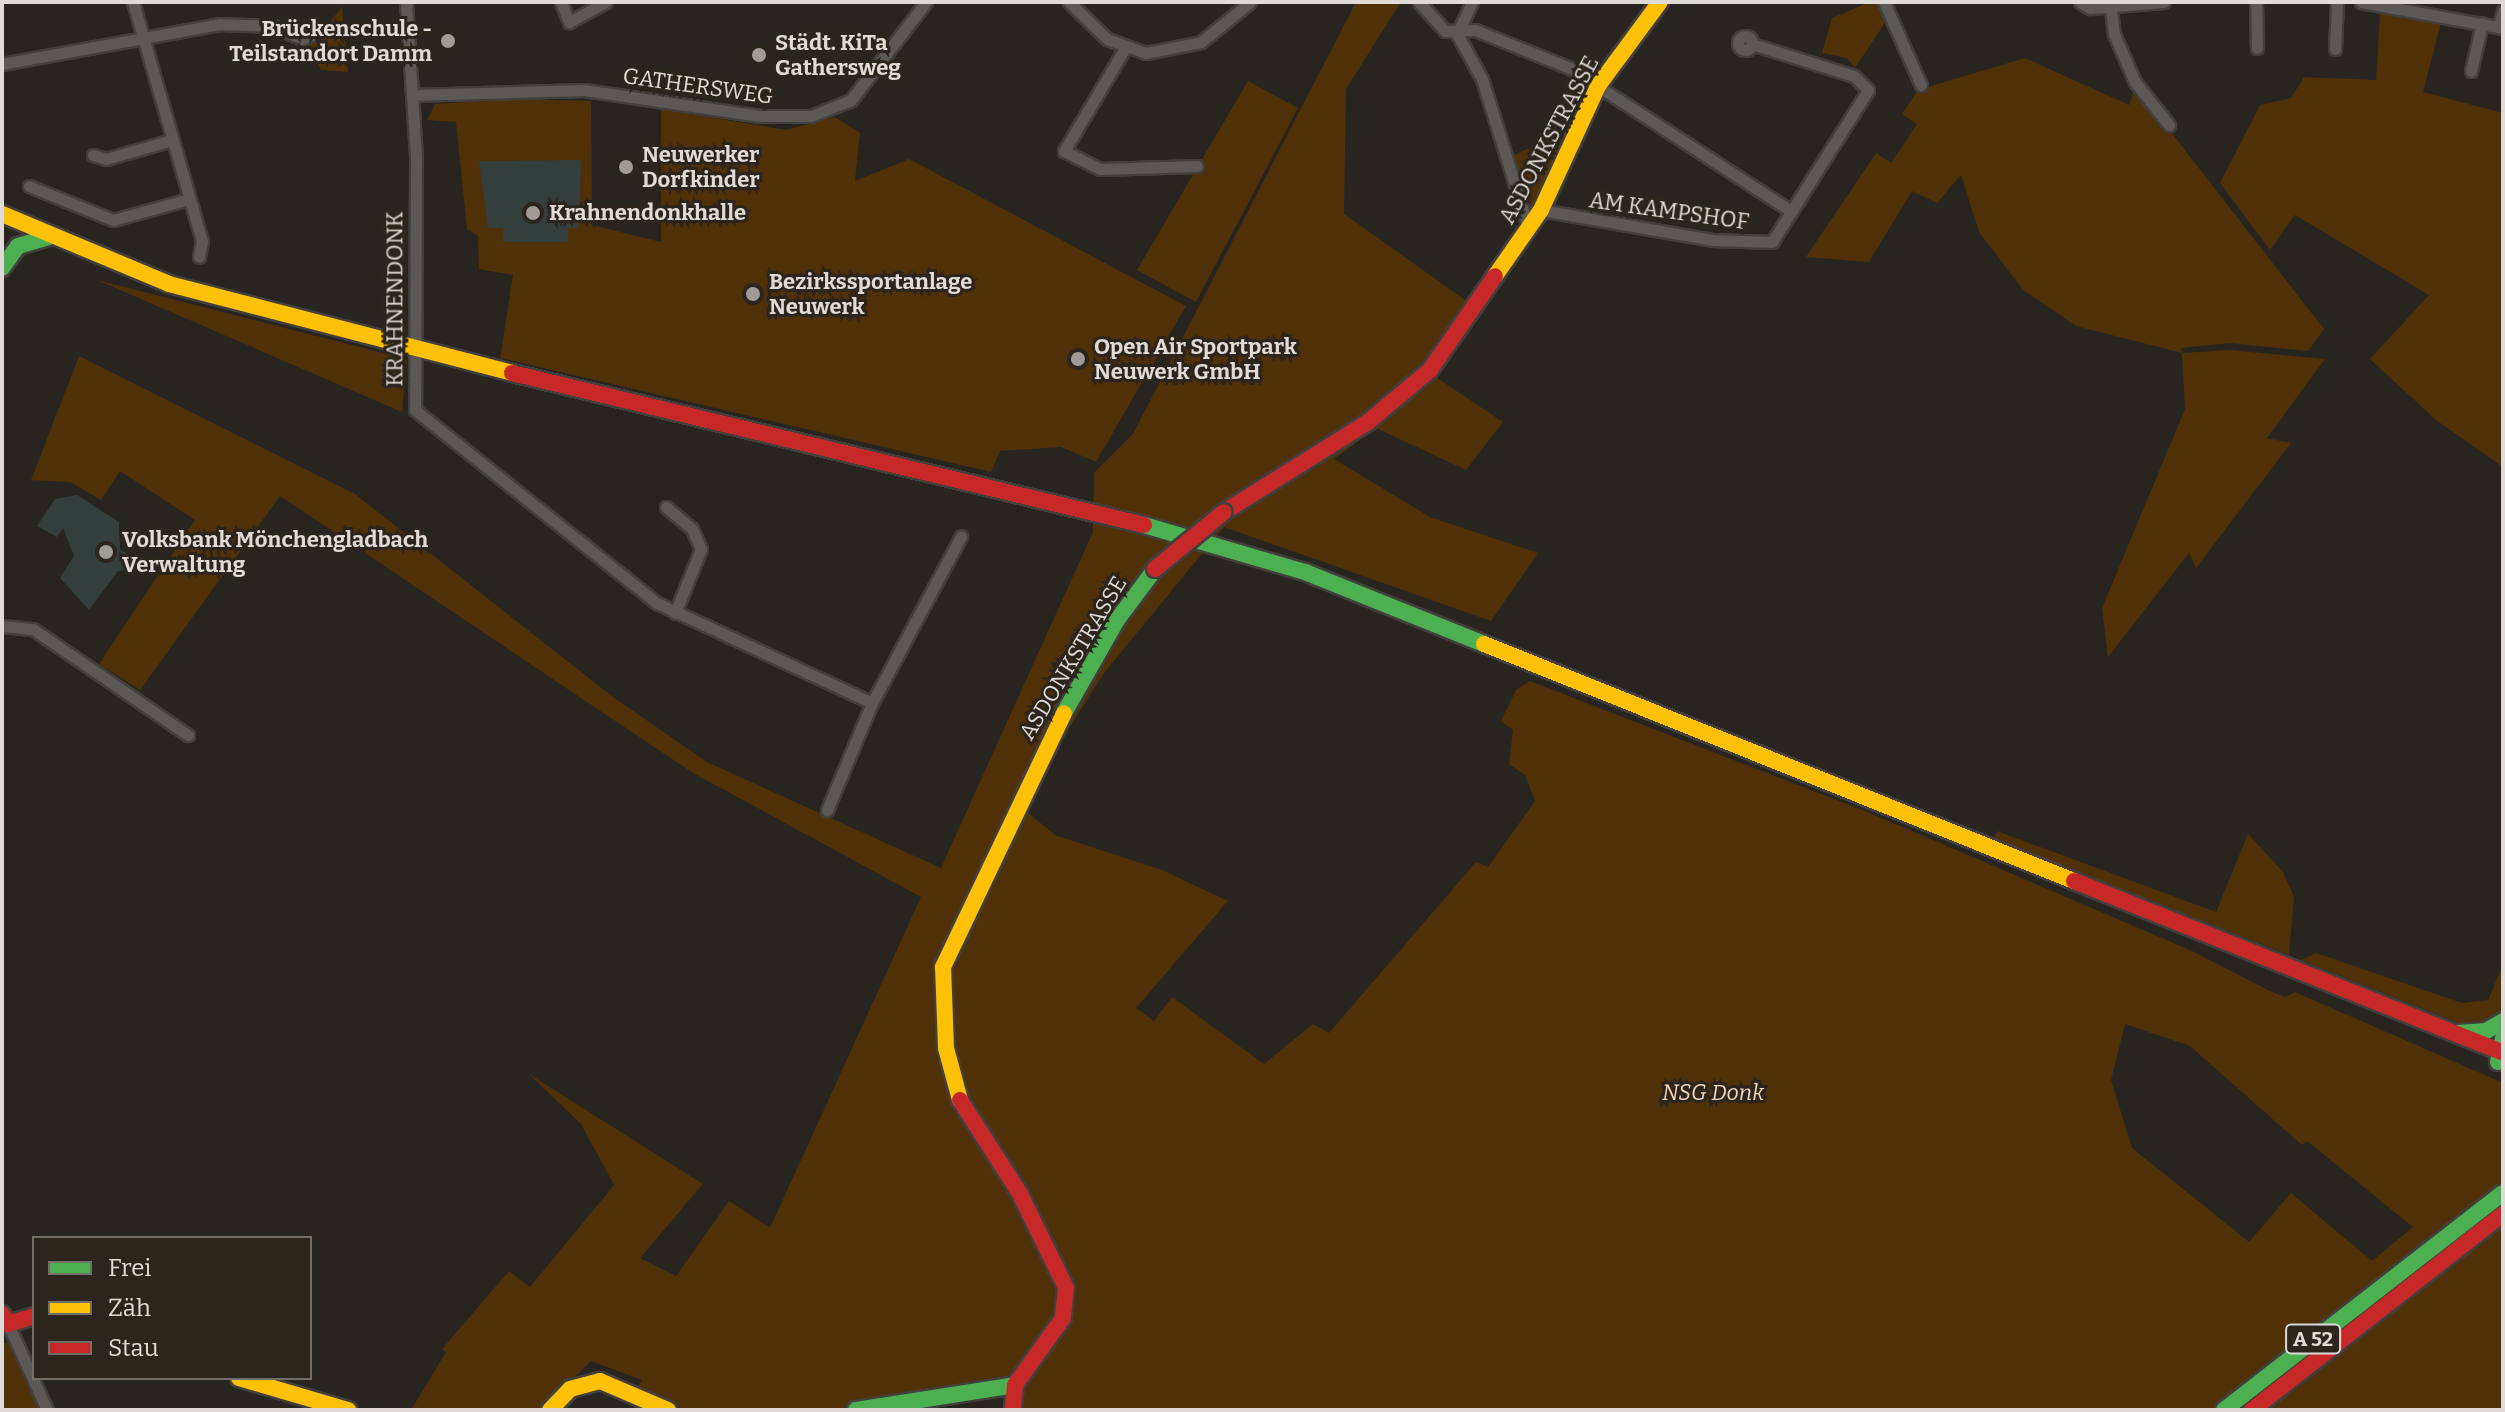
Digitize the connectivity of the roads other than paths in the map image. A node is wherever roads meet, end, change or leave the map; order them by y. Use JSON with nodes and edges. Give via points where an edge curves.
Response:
{"nodes":[{"id":1,"x":133,"y":2,"type":"edge"},
{"id":2,"x":406,"y":2,"type":"edge"},
{"id":3,"x":561,"y":2,"type":"edge"},
{"id":4,"x":606,"y":2,"type":"edge"},
{"id":5,"x":926,"y":2,"type":"edge"},
{"id":6,"x":1250,"y":2,"type":"edge"},
{"id":7,"x":1419,"y":2,"type":"edge"},
{"id":8,"x":1472,"y":2,"type":"edge"},
{"id":9,"x":1660,"y":2,"type":"edge"},
{"id":10,"x":1884,"y":2,"type":"edge"},
{"id":11,"x":2080,"y":2,"type":"edge"},
{"id":12,"x":2164,"y":2,"type":"edge"},
{"id":13,"x":2256,"y":2,"type":"edge"},
{"id":14,"x":2337,"y":2,"type":"edge"},
{"id":15,"x":2361,"y":2,"type":"edge"},
{"id":16,"x":1074,"y":4,"type":"edge"},
{"id":17,"x":2111,"y":5,"type":"edge"},
{"id":18,"x":2503,"y":11,"type":"edge"},
{"id":19,"x":2482,"y":23,"type":"junction"},
{"id":20,"x":2501,"y":27,"type":"edge"},
{"id":21,"x":319,"y":32,"type":"dead end"},
{"id":22,"x":142,"y":34,"type":"junction"},
{"id":23,"x":1457,"y":34,"type":"junction"},
{"id":24,"x":1752,"y":44,"type":"dead end"},
{"id":25,"x":1125,"y":48,"type":"junction"},
{"id":26,"x":2257,"y":48,"type":"dead end"},
{"id":27,"x":2335,"y":49,"type":"dead end"},
{"id":28,"x":2,"y":64,"type":"edge"},
{"id":29,"x":2471,"y":71,"type":"dead end"},
{"id":30,"x":1921,"y":85,"type":"dead end"},
{"id":31,"x":1598,"y":86,"type":"junction"},
{"id":32,"x":412,"y":95,"type":"junction"},
{"id":33,"x":2169,"y":125,"type":"dead end"},
{"id":34,"x":172,"y":140,"type":"junction"},
{"id":35,"x":93,"y":155,"type":"dead end"},
{"id":36,"x":1197,"y":166,"type":"dead end"},
{"id":37,"x":29,"y":186,"type":"dead end"},
{"id":38,"x":189,"y":199,"type":"junction"},
{"id":39,"x":1541,"y":210,"type":"junction"},
{"id":40,"x":1791,"y":211,"type":"junction"},
{"id":41,"x":2,"y":214,"type":"edge"},
{"id":42,"x":1529,"y":230,"type":"junction"},
{"id":43,"x":49,"y":237,"type":"junction"},
{"id":44,"x":199,"y":257,"type":"dead end"},
{"id":45,"x":2,"y":268,"type":"edge"},
{"id":46,"x":415,"y":353,"type":"junction"},
{"id":47,"x":666,"y":507,"type":"dead end"},
{"id":48,"x":961,"y":536,"type":"dead end"},
{"id":49,"x":675,"y":613,"type":"junction"},
{"id":50,"x":2,"y":626,"type":"edge"},
{"id":51,"x":872,"y":703,"type":"junction"},
{"id":52,"x":188,"y":735,"type":"dead end"},
{"id":53,"x":827,"y":810,"type":"dead end"},
{"id":54,"x":2285,"y":967,"type":"junction"},
{"id":55,"x":2503,"y":1021,"type":"edge"},
{"id":56,"x":2457,"y":1033,"type":"junction"},
{"id":57,"x":2501,"y":1055,"type":"edge"},
{"id":58,"x":2501,"y":1199,"type":"edge"},
{"id":59,"x":32,"y":1316,"type":"edge"},
{"id":60,"x":5,"y":1319,"type":"edge"},
{"id":61,"x":32,"y":1378,"type":"edge"},
{"id":62,"x":33,"y":1380,"type":"edge"},
{"id":63,"x":246,"y":1380,"type":"edge"},
{"id":64,"x":1015,"y":1385,"type":"junction"},
{"id":65,"x":47,"y":1410,"type":"edge"},
{"id":66,"x":348,"y":1410,"type":"edge"},
{"id":67,"x":550,"y":1410,"type":"edge"},
{"id":68,"x":668,"y":1410,"type":"edge"},
{"id":69,"x":856,"y":1410,"type":"edge"},
{"id":70,"x":1013,"y":1410,"type":"edge"},
{"id":71,"x":2224,"y":1410,"type":"edge"},
{"id":72,"x":2252,"y":1410,"type":"edge"}],
"edges":[{"from":1,"to":22,"type":"street"},
{"from":2,"to":32,"type":"street","name":"KRAHNENDONK"},
{"from":3,"to":4,"type":"street","via":[[569,22]]},
{"from":5,"to":32,"type":"street","name":"GATHERSWEG","via":[[851,100],[811,116],[760,116],[584,90]]},
{"from":6,"to":25,"type":"street","via":[[1216,34],[1183,49]]},
{"from":7,"to":23,"type":"street","via":[[1445,31]]},
{"from":8,"to":23,"type":"street"},
{"from":9,"to":31,"type":"main road","name":"ASDONKSTRASSE"},
{"from":10,"to":30,"type":"street"},
{"from":11,"to":17,"type":"street"},
{"from":12,"to":17,"type":"street"},
{"from":13,"to":26,"type":"street"},
{"from":14,"to":27,"type":"street"},
{"from":15,"to":19,"type":"street"},
{"from":16,"to":25,"type":"street"},
{"from":17,"to":33,"type":"street","via":[[2114,34],[2135,82]]},
{"from":18,"to":20,"type":"street"},
{"from":19,"to":20,"type":"street"},
{"from":19,"to":29,"type":"street"},
{"from":21,"to":22,"type":"street","via":[[302,39],[273,26],[219,24]]},
{"from":22,"to":28,"type":"street"},
{"from":22,"to":34,"type":"street"},
{"from":23,"to":31,"type":"street","via":[[1475,30]]},
{"from":23,"to":42,"type":"street","via":[[1482,79]]},
{"from":24,"to":40,"type":"street","name":"AM KAMPSHOF","via":[[1854,76],[1868,90]]},
{"from":25,"to":36,"type":"street","via":[[1064,151],[1100,169]]},
{"from":31,"to":39,"type":"main road","name":"ASDONKSTRASSE"},
{"from":31,"to":40,"type":"street"},
{"from":32,"to":46,"type":"street","name":"KRAHNENDONK"},
{"from":34,"to":35,"type":"street","via":[[106,159]]},
{"from":34,"to":38,"type":"street"},
{"from":37,"to":38,"type":"street","via":[[113,220]]},
{"from":38,"to":44,"type":"street","via":[[202,241]]},
{"from":39,"to":40,"type":"street","name":"AM KAMPSHOF","via":[[1765,245],[1776,239]]},
{"from":39,"to":42,"type":"main road","name":"ASDONKSTRASSE"},
{"from":41,"to":43,"type":"main road"},
{"from":42,"to":64,"type":"main road","name":"ASDONKSTRASSE","bridge":true,"via":[[1446,351],[1412,389],[1224,512],[1155,569],[1117,620],[1034,765],[943,967],[946,1048],[960,1102],[1020,1194],[1066,1288],[1063,1318]]},
{"from":43,"to":45,"type":"main road","via":[[18,246]]},
{"from":43,"to":46,"type":"main road","via":[[169,284]]},
{"from":46,"to":49,"type":"street","name":"KRAHNENDONK","via":[[415,410]]},
{"from":46,"to":54,"type":"main road","via":[[1107,514],[1305,572]]},
{"from":47,"to":49,"type":"street","via":[[692,529],[701,549]]},
{"from":48,"to":51,"type":"street"},
{"from":49,"to":51,"type":"street","name":"KRAHNENDONK"},
{"from":50,"to":52,"type":"street","via":[[33,629]]},
{"from":51,"to":53,"type":"street"},
{"from":54,"to":56,"type":"main road"},
{"from":54,"to":57,"type":"main road"},
{"from":55,"to":56,"type":"main road","via":[[2486,1031]]},
{"from":56,"to":57,"type":"main road"},
{"from":58,"to":71,"type":"main road","number":"A 52"},
{"from":58,"to":72,"type":"main road","number":"A 52"},
{"from":59,"to":60,"type":"main road"},
{"from":60,"to":61,"type":"street"},
{"from":62,"to":65,"type":"street"},
{"from":63,"to":66,"type":"main road"},
{"from":64,"to":69,"type":"main road"},
{"from":64,"to":70,"type":"main road"},
{"from":67,"to":68,"type":"main road","via":[[570,1389],[600,1381]]}]}
